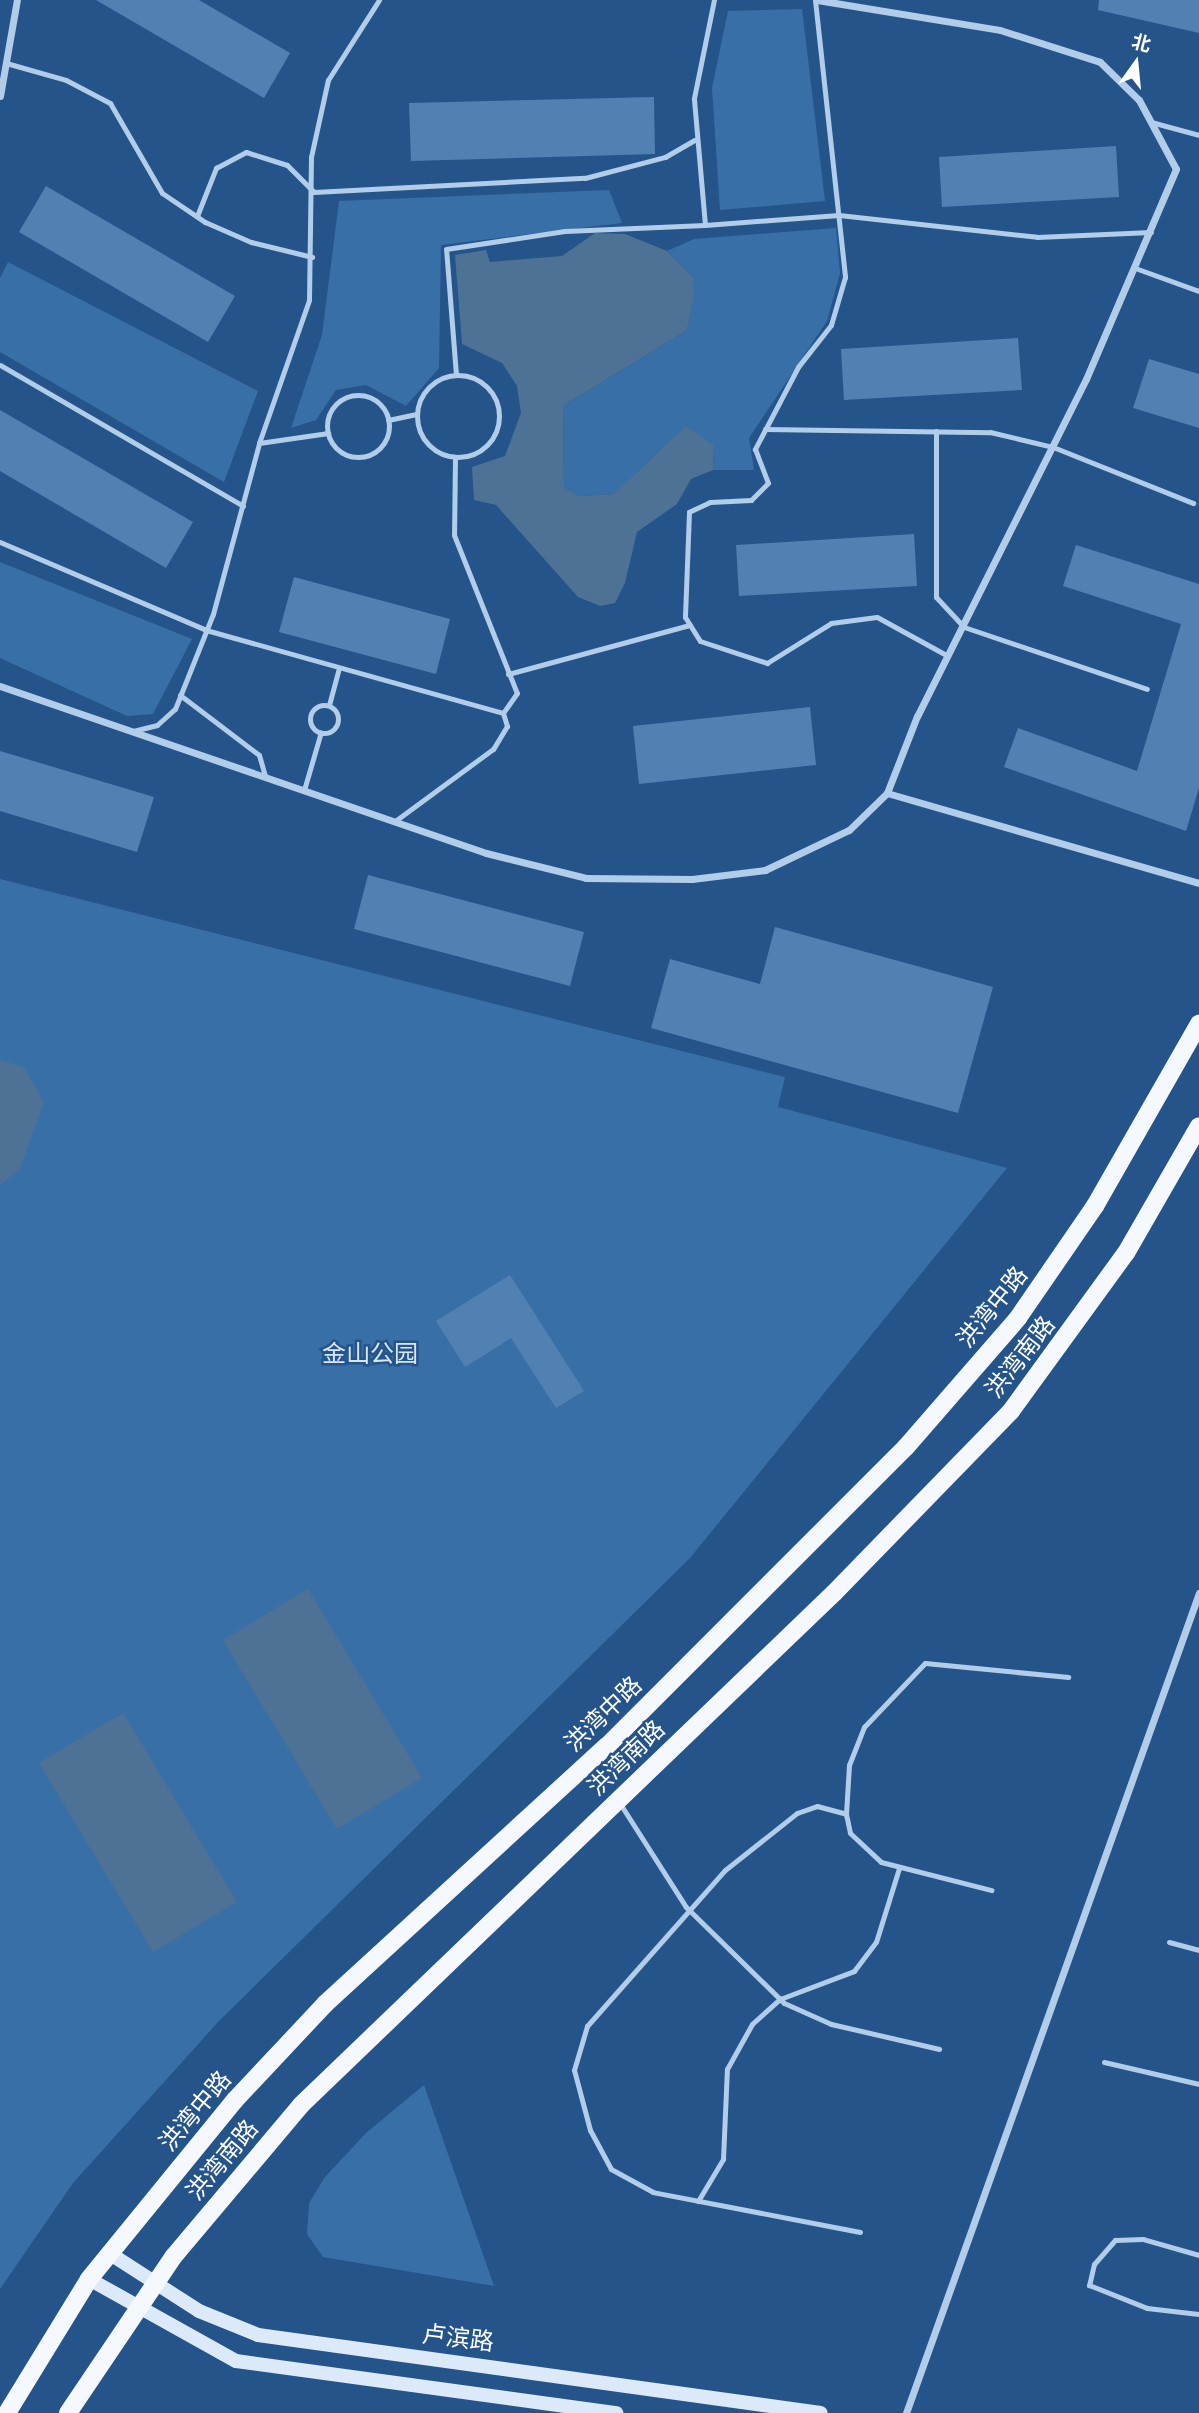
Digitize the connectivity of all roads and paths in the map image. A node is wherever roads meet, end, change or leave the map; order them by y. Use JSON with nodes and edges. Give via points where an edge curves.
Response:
{"nodes":[{"id":1,"x":17,"y":0,"type":"edge"},
{"id":2,"x":379,"y":0,"type":"edge"},
{"id":3,"x":714,"y":0,"type":"edge"},
{"id":4,"x":816,"y":0,"type":"edge"},
{"id":5,"x":6,"y":63,"type":"junction"},
{"id":6,"x":0,"y":96,"type":"edge"},
{"id":7,"x":1151,"y":122,"type":"junction"},
{"id":8,"x":1199,"y":135,"type":"edge"},
{"id":9,"x":695,"y":140,"type":"junction"},
{"id":10,"x":314,"y":192,"type":"junction"},
{"id":11,"x":839,"y":215,"type":"junction"},
{"id":12,"x":197,"y":216,"type":"junction"},
{"id":13,"x":705,"y":225,"type":"junction"},
{"id":14,"x":1151,"y":232,"type":"junction"},
{"id":15,"x":312,"y":257,"type":"junction"},
{"id":16,"x":1135,"y":268,"type":"junction"},
{"id":17,"x":1199,"y":291,"type":"edge"},
{"id":18,"x":0,"y":365,"type":"edge"},
{"id":19,"x":456,"y":375,"type":"junction"},
{"id":20,"x":416,"y":414,"type":"junction"},
{"id":21,"x":388,"y":420,"type":"junction"},
{"id":22,"x":765,"y":429,"type":"junction"},
{"id":23,"x":936,"y":431,"type":"junction"},
{"id":24,"x":328,"y":433,"type":"junction"},
{"id":25,"x":259,"y":443,"type":"junction"},
{"id":26,"x":1053,"y":447,"type":"junction"},
{"id":27,"x":454,"y":457,"type":"junction"},
{"id":28,"x":1192,"y":503,"type":"dead end"},
{"id":29,"x":243,"y":506,"type":"junction"},
{"id":30,"x":0,"y":542,"type":"edge"},
{"id":31,"x":690,"y":625,"type":"junction"},
{"id":32,"x":964,"y":627,"type":"junction"},
{"id":33,"x":206,"y":631,"type":"junction"},
{"id":34,"x":948,"y":656,"type":"junction"},
{"id":35,"x":339,"y":668,"type":"junction"},
{"id":36,"x":508,"y":674,"type":"junction"},
{"id":37,"x":0,"y":686,"type":"edge"},
{"id":38,"x":1147,"y":689,"type":"dead end"},
{"id":39,"x":180,"y":695,"type":"junction"},
{"id":40,"x":329,"y":705,"type":"junction"},
{"id":41,"x":503,"y":713,"type":"junction"},
{"id":42,"x":133,"y":732,"type":"junction"},
{"id":43,"x":321,"y":732,"type":"junction"},
{"id":44,"x":265,"y":776,"type":"junction"},
{"id":45,"x":304,"y":790,"type":"junction"},
{"id":46,"x":887,"y":793,"type":"junction"},
{"id":47,"x":395,"y":821,"type":"junction"},
{"id":48,"x":1199,"y":883,"type":"edge"},
{"id":49,"x":1199,"y":1024,"type":"edge"},
{"id":50,"x":1199,"y":1126,"type":"edge"},
{"id":51,"x":1199,"y":1593,"type":"edge"},
{"id":52,"x":1068,"y":1677,"type":"dead end"},
{"id":53,"x":617,"y":1800,"type":"junction"},
{"id":54,"x":846,"y":1814,"type":"junction"},
{"id":55,"x":899,"y":1868,"type":"junction"},
{"id":56,"x":991,"y":1889,"type":"dead end"},
{"id":57,"x":686,"y":1907,"type":"junction"},
{"id":58,"x":1169,"y":1942,"type":"dead end"},
{"id":59,"x":1199,"y":1950,"type":"edge"},
{"id":60,"x":780,"y":1999,"type":"junction"},
{"id":61,"x":939,"y":2049,"type":"dead end"},
{"id":62,"x":1104,"y":2062,"type":"dead end"},
{"id":63,"x":1199,"y":2084,"type":"edge"},
{"id":64,"x":698,"y":2201,"type":"junction"},
{"id":65,"x":860,"y":2232,"type":"dead end"},
{"id":66,"x":109,"y":2253,"type":"junction"},
{"id":67,"x":1199,"y":2255,"type":"edge"},
{"id":68,"x":89,"y":2279,"type":"junction"},
{"id":69,"x":155,"y":2284,"type":"junction"},
{"id":70,"x":136,"y":2310,"type":"junction"},
{"id":71,"x":1199,"y":2314,"type":"edge"},
{"id":72,"x":8,"y":2413,"type":"edge"},
{"id":73,"x":68,"y":2413,"type":"edge"},
{"id":74,"x":616,"y":2413,"type":"edge"},
{"id":75,"x":821,"y":2413,"type":"edge"},
{"id":76,"x":906,"y":2413,"type":"edge"}],
"edges":[{"from":1,"to":5,"type":"street"},
{"from":2,"to":10,"type":"lane","via":[[328,80],[311,157]]},
{"from":3,"to":9,"type":"lane","via":[[698,65]]},
{"from":4,"to":7,"type":"street","via":[[1000,30],[1100,62],[1139,100]]},
{"from":4,"to":11,"type":"lane"},
{"from":5,"to":6,"type":"street"},
{"from":5,"to":12,"type":"lane","via":[[66,80],[110,103],[162,192]]},
{"from":7,"to":8,"type":"lane"},
{"from":7,"to":14,"type":"street","via":[[1176,169]]},
{"from":9,"to":10,"type":"lane","via":[[665,157],[585,178]]},
{"from":9,"to":13,"type":"lane"},
{"from":10,"to":12,"type":"lane","via":[[287,165],[246,152],[216,169]]},
{"from":10,"to":15,"type":"lane"},
{"from":11,"to":13,"type":"lane"},
{"from":11,"to":14,"type":"lane","via":[[1037,237]]},
{"from":11,"to":22,"type":"lane","via":[[845,277],[831,326],[798,367]]},
{"from":12,"to":15,"type":"lane","via":[[251,242]]},
{"from":13,"to":19,"type":"lane","via":[[565,231],[446,248]]},
{"from":14,"to":16,"type":"street"},
{"from":15,"to":25,"type":"lane","via":[[309,300],[293,358]]},
{"from":16,"to":17,"type":"lane"},
{"from":16,"to":26,"type":"street"},
{"from":18,"to":29,"type":"lane"},
{"from":19,"to":20,"type":"lane","via":[[426,389]]},
{"from":19,"to":27,"type":"lane","via":[[486,384],[500,420],[489,444]]},
{"from":20,"to":21,"type":"lane"},
{"from":20,"to":27,"type":"lane","via":[[431,448]]},
{"from":21,"to":24,"type":"lane","via":[[386,439],[364,456],[345,454]]},
{"from":21,"to":24,"type":"lane","via":[[371,398],[352,396],[329,414]]},
{"from":22,"to":23,"type":"lane"},
{"from":22,"to":31,"type":"lane","via":[[755,449],[768,483],[751,500],[710,502],[689,512],[684,555]]},
{"from":23,"to":26,"type":"lane","via":[[990,432]]},
{"from":23,"to":32,"type":"lane","via":[[936,597]]},
{"from":24,"to":25,"type":"lane"},
{"from":25,"to":29,"type":"lane"},
{"from":26,"to":28,"type":"lane"},
{"from":26,"to":32,"type":"street"},
{"from":27,"to":36,"type":"lane","via":[[454,535]]},
{"from":29,"to":33,"type":"lane"},
{"from":30,"to":33,"type":"lane"},
{"from":31,"to":34,"type":"lane","via":[[700,641],[766,663],[831,623],[877,617]]},
{"from":31,"to":36,"type":"lane"},
{"from":32,"to":34,"type":"street"},
{"from":32,"to":38,"type":"lane"},
{"from":33,"to":35,"type":"lane"},
{"from":33,"to":39,"type":"lane"},
{"from":34,"to":46,"type":"street"},
{"from":35,"to":40,"type":"lane"},
{"from":35,"to":41,"type":"lane"},
{"from":36,"to":41,"type":"lane","via":[[517,692]]},
{"from":37,"to":42,"type":"street"},
{"from":39,"to":42,"type":"lane","via":[[157,725]]},
{"from":39,"to":44,"type":"lane","via":[[259,755]]},
{"from":40,"to":43,"type":"lane","via":[[338,723]]},
{"from":40,"to":43,"type":"lane","via":[[310,715]]},
{"from":41,"to":47,"type":"lane","via":[[507,726],[493,749]]},
{"from":42,"to":44,"type":"street"},
{"from":43,"to":45,"type":"lane"},
{"from":44,"to":45,"type":"street"},
{"from":45,"to":47,"type":"street"},
{"from":46,"to":47,"type":"street","via":[[849,830],[765,870],[692,879],[586,878]]},
{"from":46,"to":48,"type":"street"},
{"from":49,"to":66,"type":"main road","name":"洪湾中路","via":[[1060,1261],[906,1447],[607,1746],[325,2004],[235,2100]]},
{"from":50,"to":53,"type":"main road","name":"洪湾南路","via":[[1126,1254],[1011,1411],[904,1524]]},
{"from":51,"to":76,"type":"street"},
{"from":52,"to":54,"type":"lane","via":[[925,1663],[864,1727],[849,1765]]},
{"from":53,"to":57,"type":"lane"},
{"from":53,"to":69,"type":"main road","name":"洪湾南路","via":[[301,2105]]},
{"from":54,"to":55,"type":"lane","via":[[850,1833],[881,1862]]},
{"from":54,"to":57,"type":"lane","via":[[817,1806],[797,1814]]},
{"from":55,"to":56,"type":"lane"},
{"from":55,"to":60,"type":"lane","via":[[876,1942],[854,1971]]},
{"from":57,"to":60,"type":"lane"},
{"from":57,"to":64,"type":"lane","via":[[587,2026],[574,2070],[590,2130],[611,2169],[653,2192]]},
{"from":58,"to":59,"type":"lane"},
{"from":60,"to":61,"type":"lane","via":[[831,2024]]},
{"from":60,"to":64,"type":"lane","via":[[752,2024],[727,2069],[723,2159]]},
{"from":62,"to":63,"type":"lane"},
{"from":64,"to":65,"type":"lane"},
{"from":66,"to":68,"type":"main road","name":"洪湾中路"},
{"from":66,"to":69,"type":"main road","name":"卢滨路"},
{"from":67,"to":71,"type":"lane","via":[[1143,2239],[1115,2240],[1094,2264],[1089,2285],[1147,2308]]},
{"from":68,"to":70,"type":"main road"},
{"from":68,"to":72,"type":"main road","name":"洪湾中路"},
{"from":69,"to":70,"type":"main road","name":"洪湾南路"},
{"from":69,"to":75,"type":"main road","name":"卢滨路","via":[[258,2335]]},
{"from":70,"to":73,"type":"main road","name":"洪湾南路"},
{"from":70,"to":74,"type":"main road","via":[[207,2349],[279,2372]]}]}
